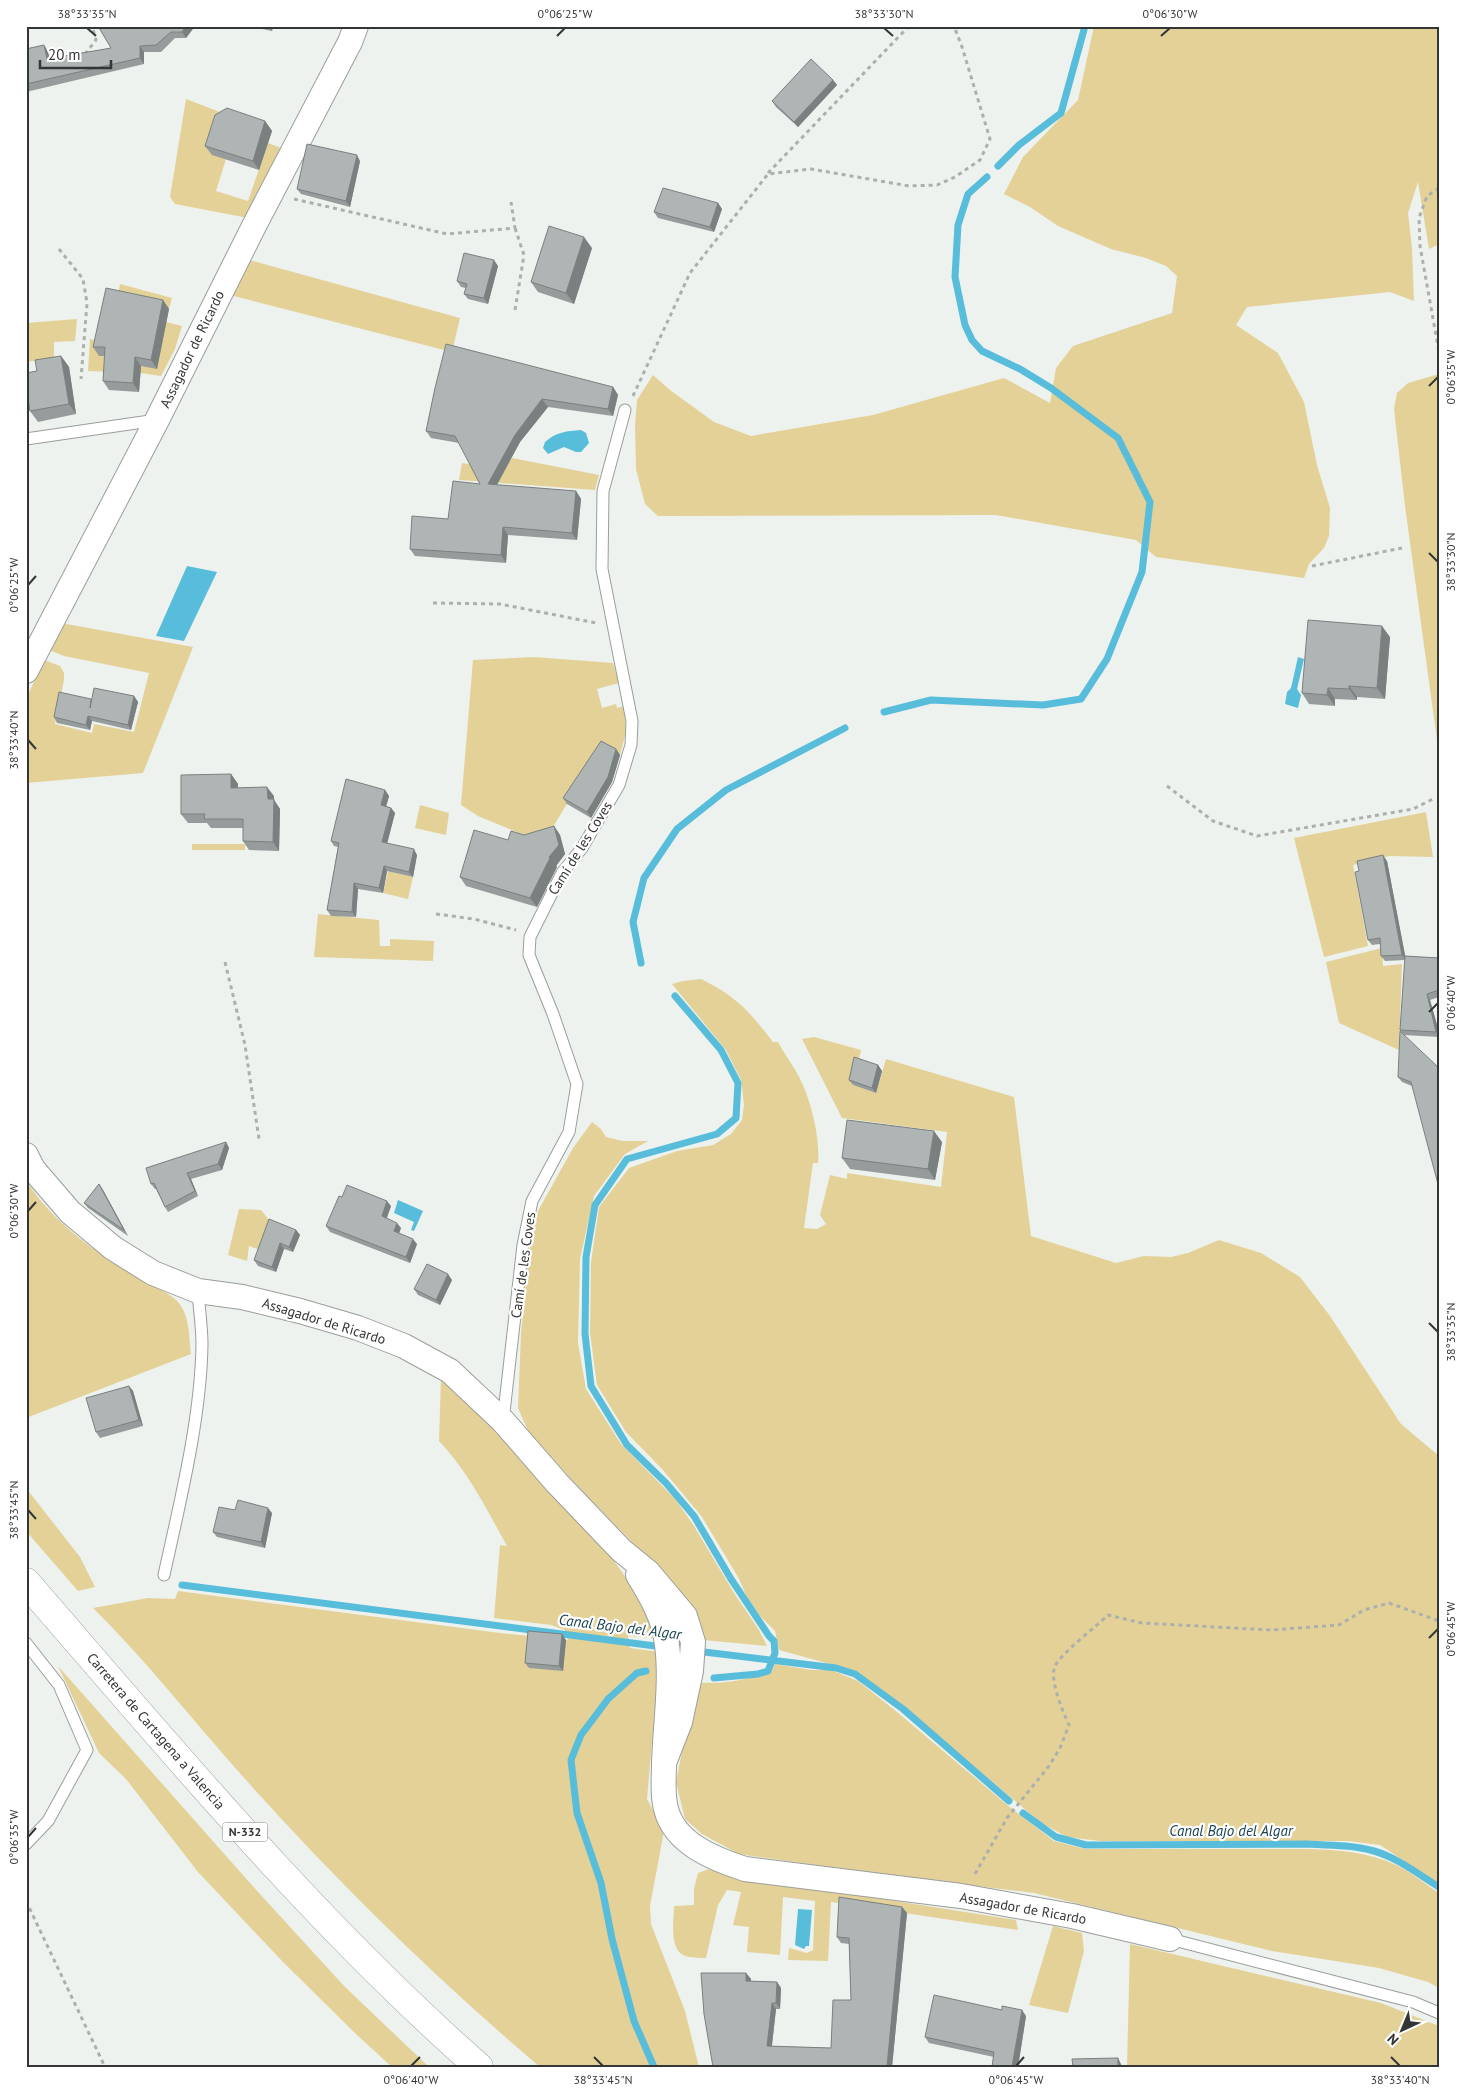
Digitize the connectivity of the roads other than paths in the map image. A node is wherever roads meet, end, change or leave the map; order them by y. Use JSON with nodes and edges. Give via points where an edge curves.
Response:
{"nodes":[{"id":1,"x":356,"y":26,"type":"edge"},
{"id":2,"x":626,"y":410,"type":"road end"},
{"id":3,"x":157,"y":420,"type":"junction"},
{"id":4,"x":26,"y":439,"type":"edge"},
{"id":5,"x":26,"y":670,"type":"edge"},
{"id":6,"x":26,"y":1155,"type":"edge"},
{"id":7,"x":198,"y":1291,"type":"junction"},
{"id":8,"x":503,"y":1421,"type":"junction"},
{"id":9,"x":164,"y":1574,"type":"dead end"},
{"id":10,"x":26,"y":1582,"type":"edge"},
{"id":11,"x":26,"y":1643,"type":"edge"},
{"id":12,"x":26,"y":1844,"type":"edge"},
{"id":13,"x":1170,"y":1939,"type":"joint"},
{"id":14,"x":1439,"y":2014,"type":"edge"},
{"id":15,"x":480,"y":2067,"type":"edge"}],
"edges":[{"from":1,"to":3,"type":"street","name":"Assagador de Ricardo"},
{"from":2,"to":8,"type":"lane","name":"Camí de les Coves","via":[[603,491],[602,569],[632,721],[631,745],[619,784],[582,848],[562,873],[530,937],[529,955],[577,1084],[569,1132],[532,1200],[523,1245]]},
{"from":3,"to":4,"type":"lane"},
{"from":3,"to":5,"type":"street","name":"Assagador de Ricardo"},
{"from":6,"to":7,"type":"street","name":"Assagador de Ricardo","via":[[33,1169],[70,1212],[113,1248],[153,1273]]},
{"from":7,"to":8,"type":"street","name":"Assagador de Ricardo","via":[[242,1297],[300,1311],[404,1346],[450,1371]]},
{"from":7,"to":9,"type":"lane","via":[[202,1344],[196,1409],[183,1490]]},
{"from":8,"to":13,"type":"street","name":"Assagador de Ricardo","via":[[621,1550],[662,1620],[668,1644],[663,1788],[666,1811],[686,1840],[722,1862],[745,1869],[961,1896],[1072,1916]]},
{"from":10,"to":15,"type":"highway","name":"Carretera de Cartagena a Valencia","number":"N-332","via":[[165,1742],[334,1928],[437,2030]]},
{"from":11,"to":12,"type":"lane","via":[[59,1685],[87,1750],[48,1822]]},
{"from":13,"to":14,"type":"lane","name":"Assagador de Ricardo","via":[[1412,2002]]}]}
